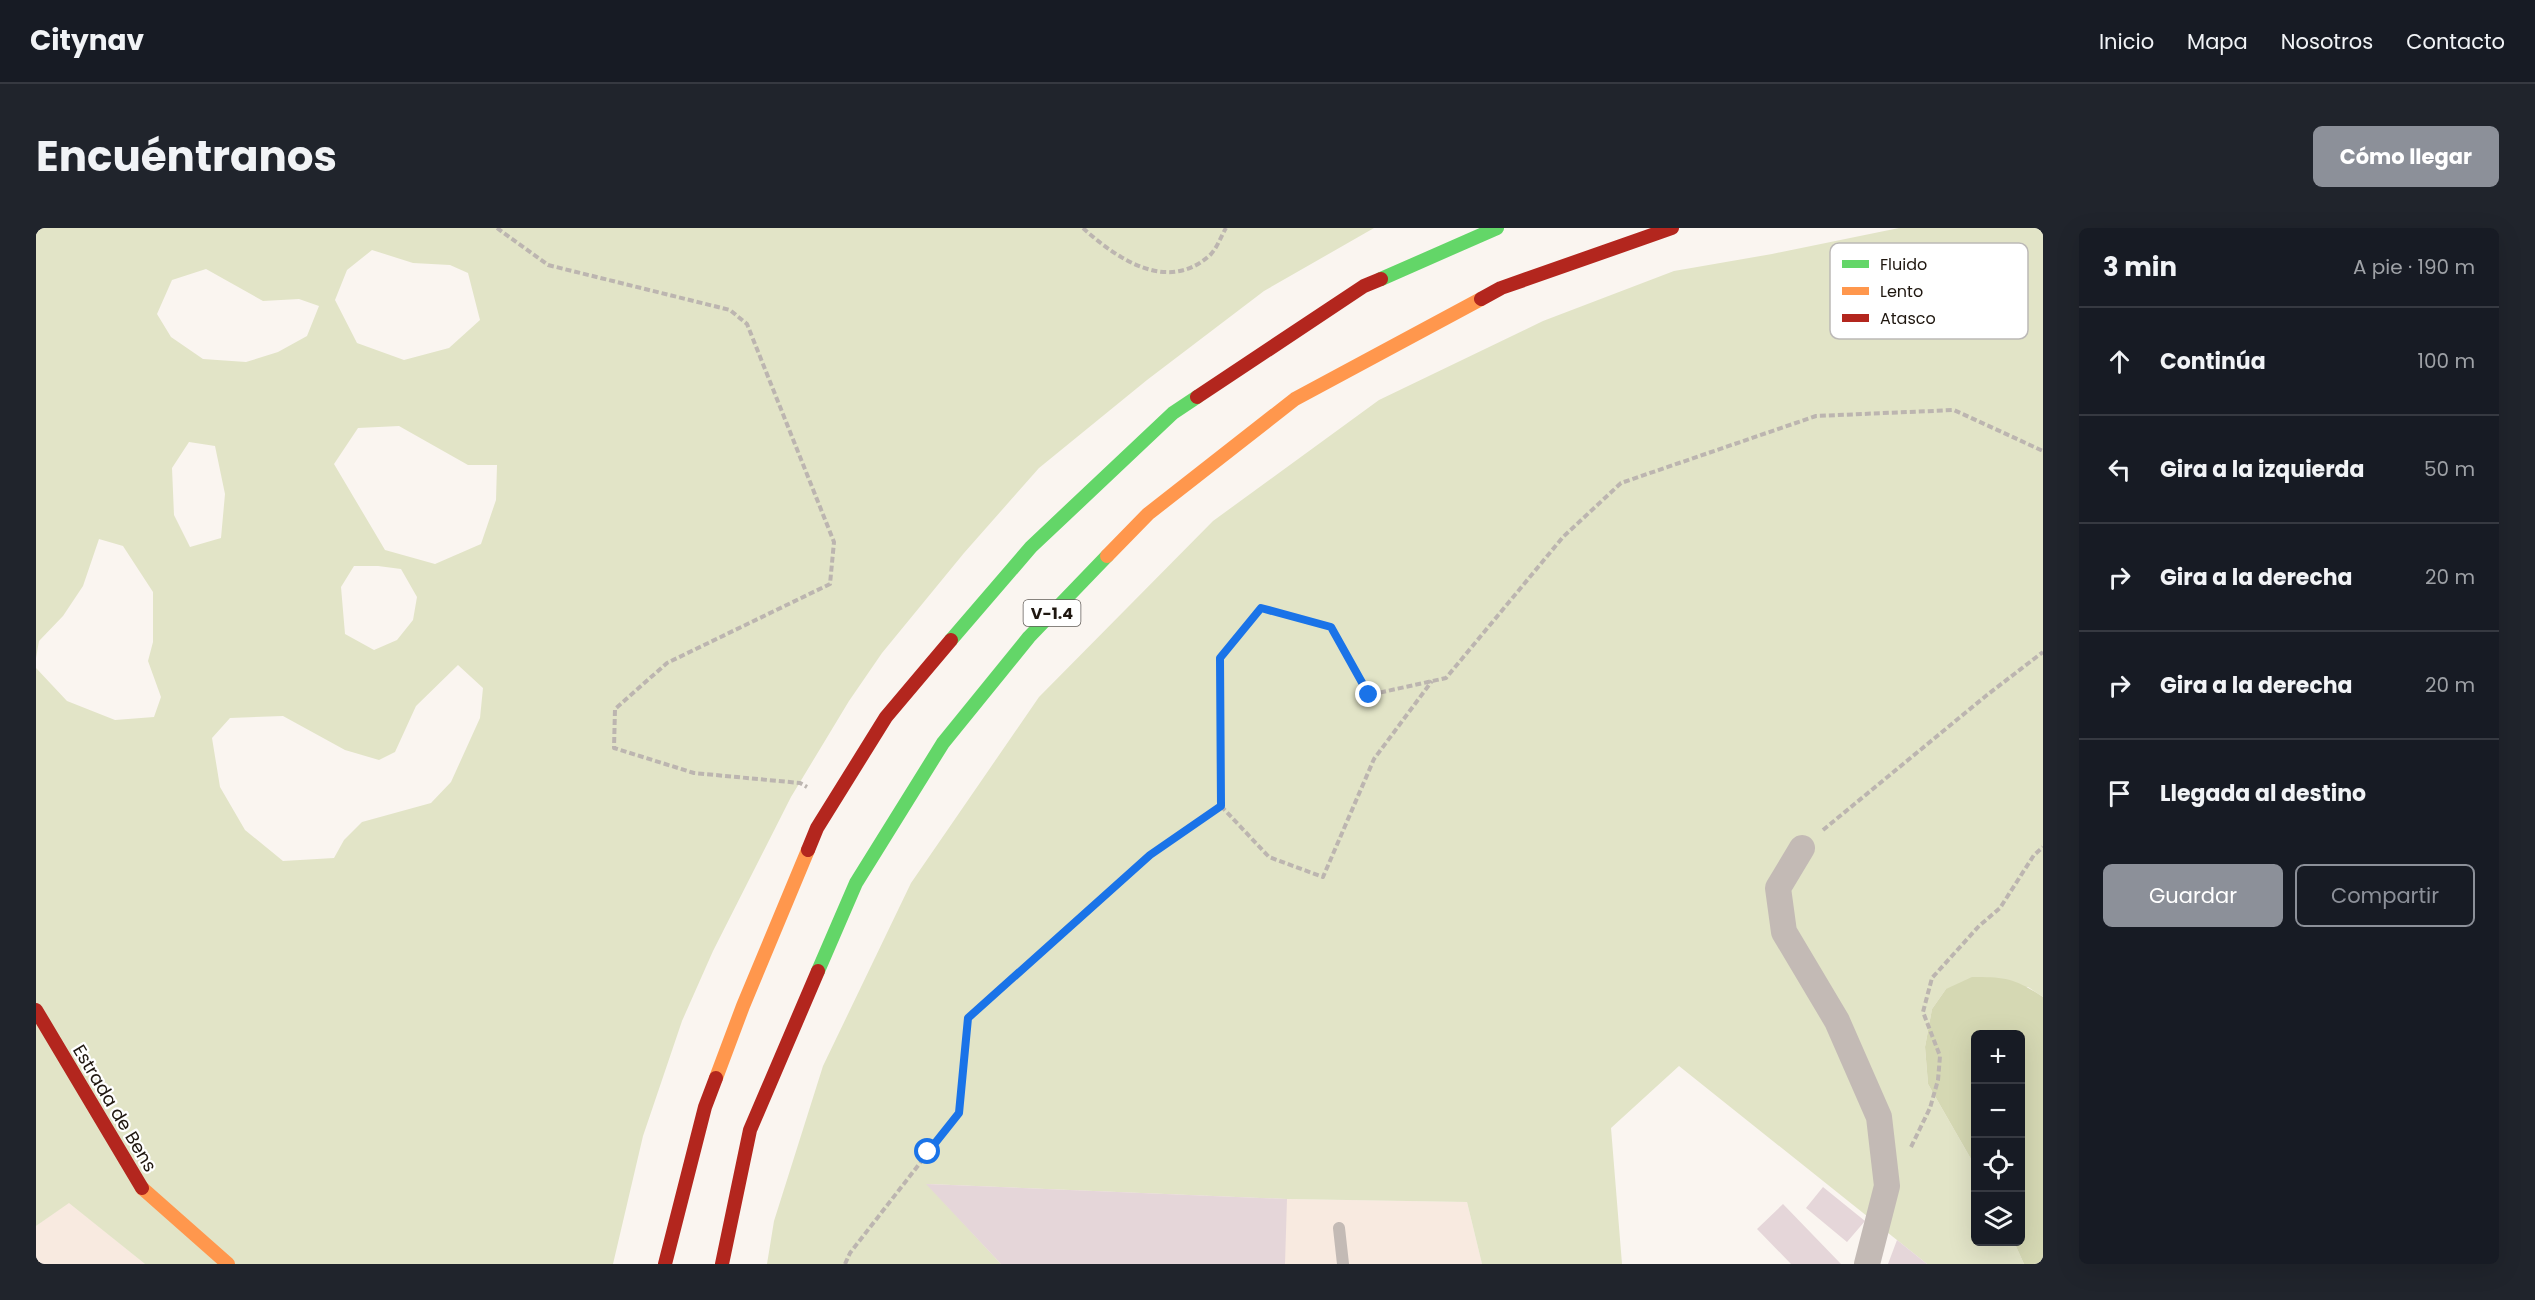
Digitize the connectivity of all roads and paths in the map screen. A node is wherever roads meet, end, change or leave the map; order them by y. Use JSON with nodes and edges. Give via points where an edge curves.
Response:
{"nodes":[{"id":1,"x":497,"y":228,"type":"edge"},
{"id":2,"x":1083,"y":228,"type":"edge"},
{"id":3,"x":1226,"y":228,"type":"edge"},
{"id":4,"x":1497,"y":228,"type":"edge"},
{"id":5,"x":1672,"y":228,"type":"edge"},
{"id":6,"x":2043,"y":451,"type":"edge"},
{"id":7,"x":2043,"y":652,"type":"edge"},
{"id":8,"x":1432,"y":681,"type":"junction"},
{"id":9,"x":833,"y":801,"type":"junction"},
{"id":10,"x":1221,"y":806,"type":"junction"},
{"id":11,"x":2043,"y":847,"type":"edge"},
{"id":12,"x":1802,"y":848,"type":"joint"},
{"id":13,"x":36,"y":1010,"type":"edge"},
{"id":14,"x":1887,"y":1186,"type":"junction"},
{"id":15,"x":1339,"y":1228,"type":"dead end"},
{"id":16,"x":228,"y":1264,"type":"edge"},
{"id":17,"x":665,"y":1264,"type":"edge"},
{"id":18,"x":723,"y":1264,"type":"edge"},
{"id":19,"x":845,"y":1264,"type":"edge"},
{"id":20,"x":1343,"y":1264,"type":"edge"},
{"id":21,"x":1868,"y":1264,"type":"edge"}],
"edges":[{"from":1,"to":9,"type":"path","via":[[548,265],[730,310],[747,324],[834,542],[830,584],[667,663],[615,709],[614,748],[694,773],[800,783]]},
{"from":2,"to":3,"type":"path","via":[[1104,248],[1155,273],[1185,271],[1210,255]]},
{"from":4,"to":9,"type":"main road","via":[[1364,286],[1173,413],[1031,547],[886,717]]},
{"from":5,"to":18,"type":"main road","number":"V-1.4","via":[[1501,288],[1295,399],[1148,514],[1029,637],[943,742],[856,883],[750,1130]]},
{"from":6,"to":8,"type":"path","via":[[1954,410],[1816,416],[1621,483],[1563,537],[1446,678]]},
{"from":7,"to":12,"type":"path"},
{"from":8,"to":10,"type":"path","via":[[1374,759],[1323,877],[1269,857]]},
{"from":8,"to":10,"type":"path","via":[[1369,695],[1331,627],[1261,608],[1220,658]]},
{"from":9,"to":17,"type":"main road","via":[[817,828],[705,1107]]},
{"from":10,"to":19,"type":"path","via":[[1150,855],[968,1018],[959,1113]]},
{"from":11,"to":14,"type":"path","via":[[2000,908],[1932,978],[1923,1012],[1940,1056],[1938,1080],[1915,1141]]},
{"from":12,"to":14,"type":"street","via":[[1778,888],[1784,932],[1837,1021],[1880,1117]]},
{"from":13,"to":16,"type":"main road","name":"Estrada de Bens","via":[[139,1185]]},
{"from":14,"to":21,"type":"street"},
{"from":15,"to":20,"type":"lane"}]}
